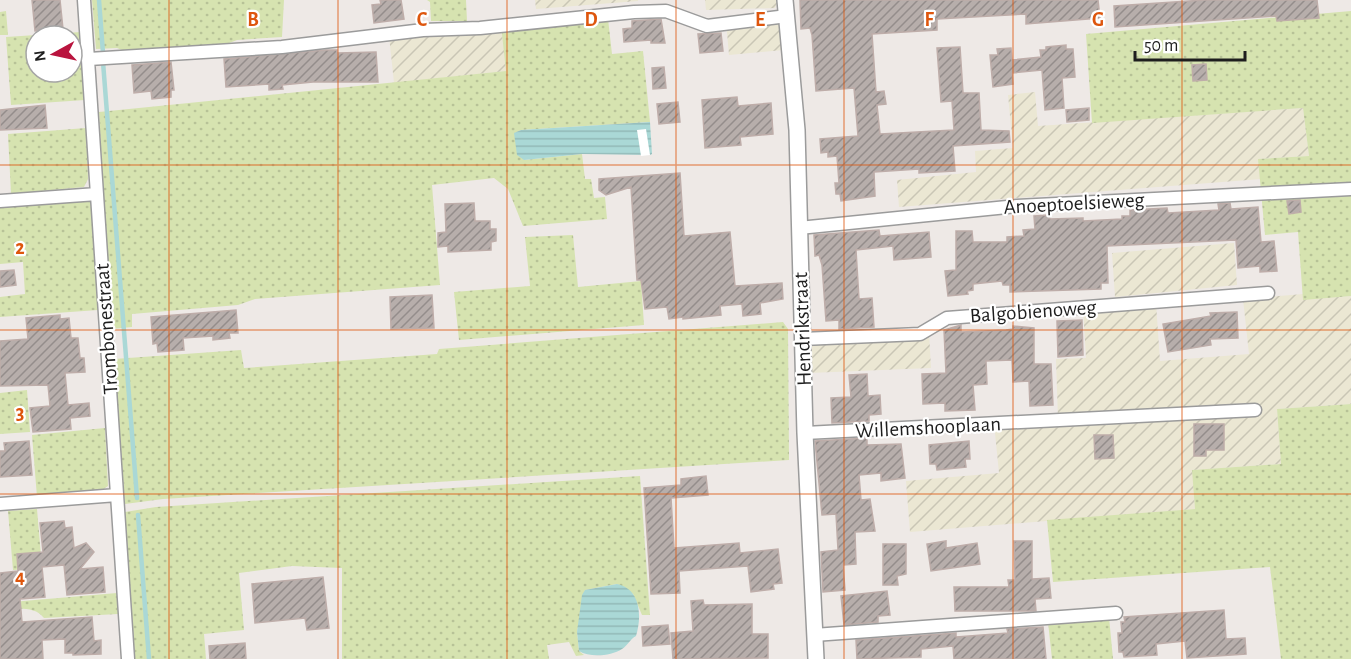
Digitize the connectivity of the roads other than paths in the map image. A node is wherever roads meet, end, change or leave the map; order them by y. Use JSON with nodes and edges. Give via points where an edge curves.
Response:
{"nodes":[{"id":1,"x":84,"y":0,"type":"edge"},
{"id":2,"x":785,"y":0,"type":"edge"},
{"id":3,"x":787,"y":16,"type":"junction"},
{"id":4,"x":89,"y":59,"type":"junction"},
{"id":5,"x":1351,"y":189,"type":"edge"},
{"id":6,"x":97,"y":194,"type":"junction"},
{"id":7,"x":0,"y":201,"type":"edge"},
{"id":8,"x":799,"y":228,"type":"junction"},
{"id":9,"x":1268,"y":293,"type":"dead end"},
{"id":10,"x":802,"y":339,"type":"junction"},
{"id":11,"x":1255,"y":410,"type":"dead end"},
{"id":12,"x":805,"y":433,"type":"junction"},
{"id":13,"x":117,"y":495,"type":"junction"},
{"id":14,"x":0,"y":504,"type":"edge"},
{"id":15,"x":1116,"y":613,"type":"dead end"},
{"id":16,"x":814,"y":635,"type":"junction"},
{"id":17,"x":128,"y":659,"type":"edge"},
{"id":18,"x":816,"y":659,"type":"edge"}],
"edges":[{"from":1,"to":4,"type":"street","name":"Trombonestraat"},
{"from":2,"to":3,"type":"street","name":"Hendrikstraat"},
{"from":3,"to":4,"type":"street","via":[[707,26],[666,11],[634,12],[282,47]]},
{"from":3,"to":8,"type":"street","name":"Hendrikstraat","via":[[797,130]]},
{"from":4,"to":6,"type":"street","name":"Trombonestraat"},
{"from":5,"to":8,"type":"street","name":"Anoeptoelsieweg","via":[[1017,206]]},
{"from":6,"to":7,"type":"street"},
{"from":6,"to":13,"type":"street","name":"Trombonestraat"},
{"from":8,"to":10,"type":"street","name":"Hendrikstraat"},
{"from":9,"to":10,"type":"street","name":"Balgobienoweg","via":[[947,318],[920,334]]},
{"from":10,"to":12,"type":"street","name":"Hendrikstraat"},
{"from":11,"to":12,"type":"street","name":"Willemshooplaan"},
{"from":12,"to":16,"type":"street","name":"Hendrikstraat"},
{"from":13,"to":14,"type":"street"},
{"from":13,"to":17,"type":"street","name":"Trombonestraat"},
{"from":15,"to":16,"type":"street"},
{"from":16,"to":18,"type":"street","name":"Hendrikstraat"}]}
